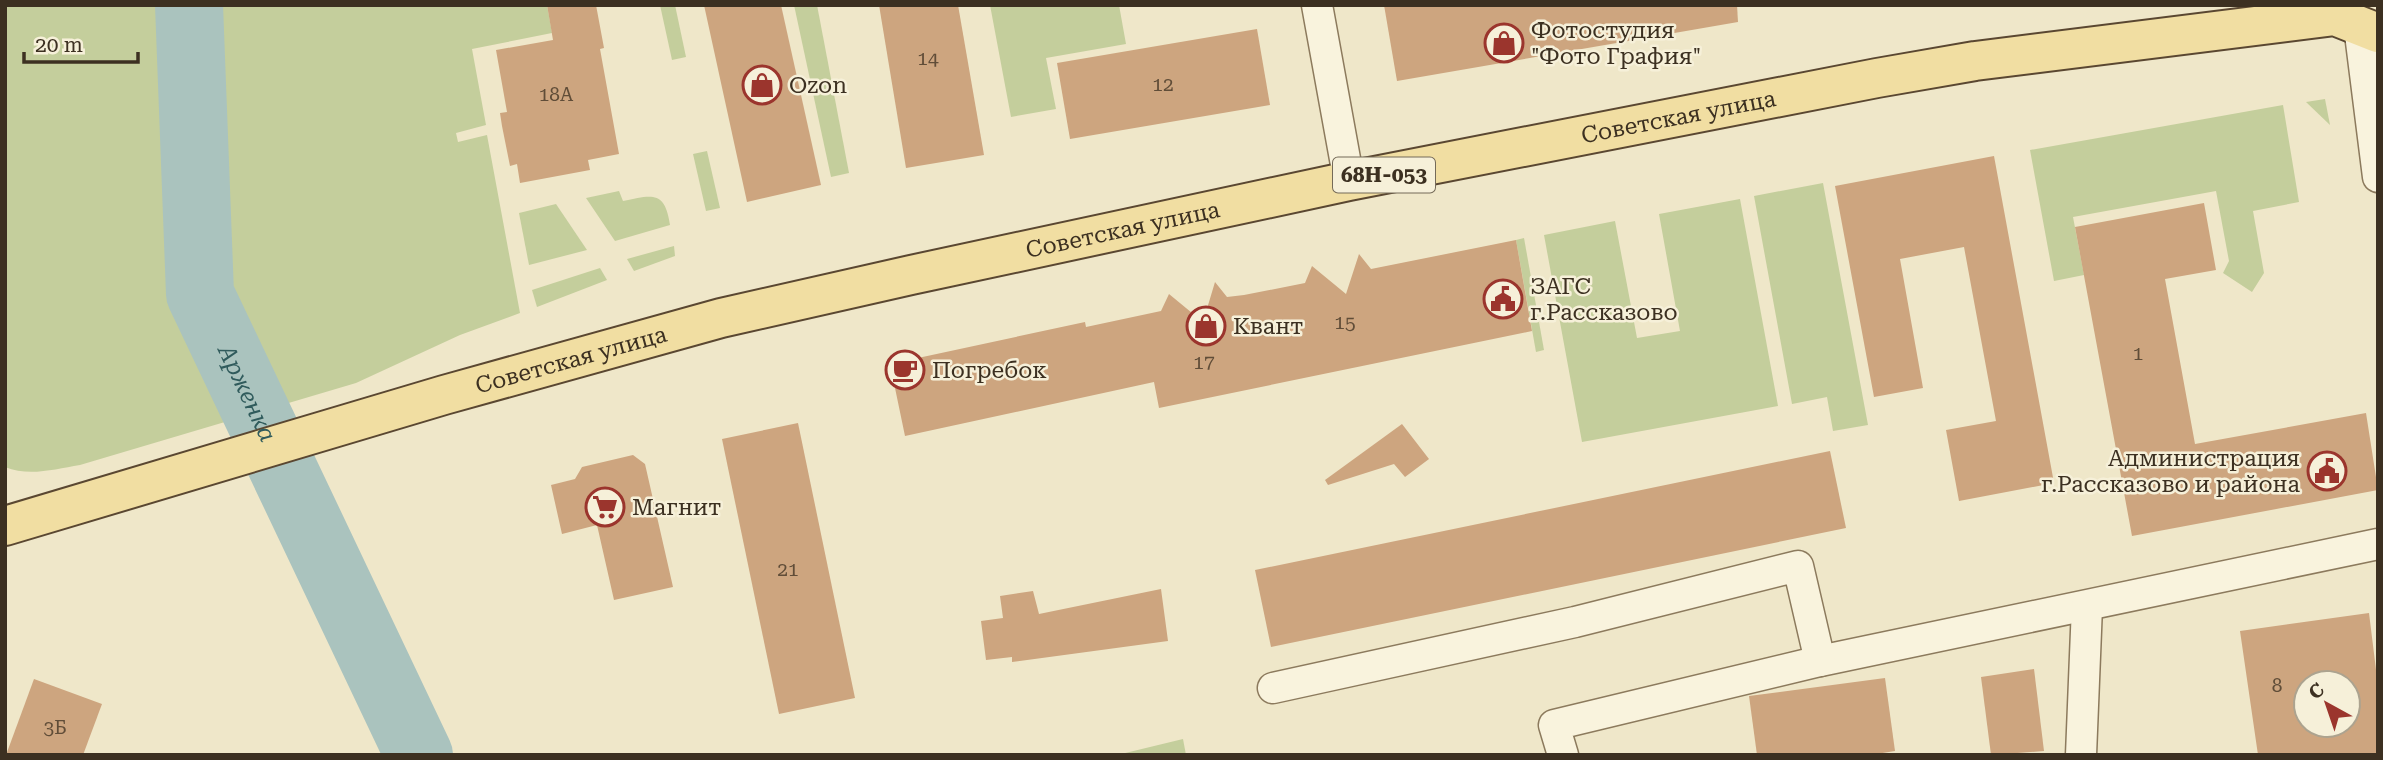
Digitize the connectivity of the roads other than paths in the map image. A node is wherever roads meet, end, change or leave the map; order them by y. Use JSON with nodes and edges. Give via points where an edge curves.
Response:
{"nodes":[{"id":1,"x":1317,"y":5,"type":"edge"},
{"id":2,"x":2261,"y":25,"type":"junction"},
{"id":3,"x":2357,"y":25,"type":"edge"},
{"id":4,"x":2117,"y":43,"type":"dead end"},
{"id":5,"x":2378,"y":177,"type":"edge"},
{"id":6,"x":1349,"y":181,"type":"junction"},
{"id":7,"x":14,"y":523,"type":"edge"},
{"id":8,"x":2378,"y":544,"type":"edge"},
{"id":9,"x":2087,"y":606,"type":"junction"},
{"id":10,"x":1820,"y":661,"type":"junction"},
{"id":11,"x":1273,"y":688,"type":"dead end"},
{"id":12,"x":1563,"y":755,"type":"edge"},
{"id":13,"x":2081,"y":755,"type":"edge"}],
"edges":[{"from":1,"to":6,"type":"street"},
{"from":2,"to":3,"type":"main road","name":"Советская улица","number":"68Н-053"},
{"from":2,"to":4,"type":"main road","name":"Советская улица","number":"68Н-053"},
{"from":2,"to":6,"type":"main road","name":"Советская улица","number":"68Н-053","via":[[1975,61]]},
{"from":3,"to":5,"type":"street"},
{"from":6,"to":7,"type":"main road","name":"Советская улица","number":"68Н-053","via":[[721,318]]},
{"from":8,"to":9,"type":"street"},
{"from":9,"to":10,"type":"street"},
{"from":9,"to":13,"type":"street"},
{"from":10,"to":11,"type":"street","via":[[1798,566],[1576,622]]},
{"from":10,"to":12,"type":"street","via":[[1554,725]]}]}
